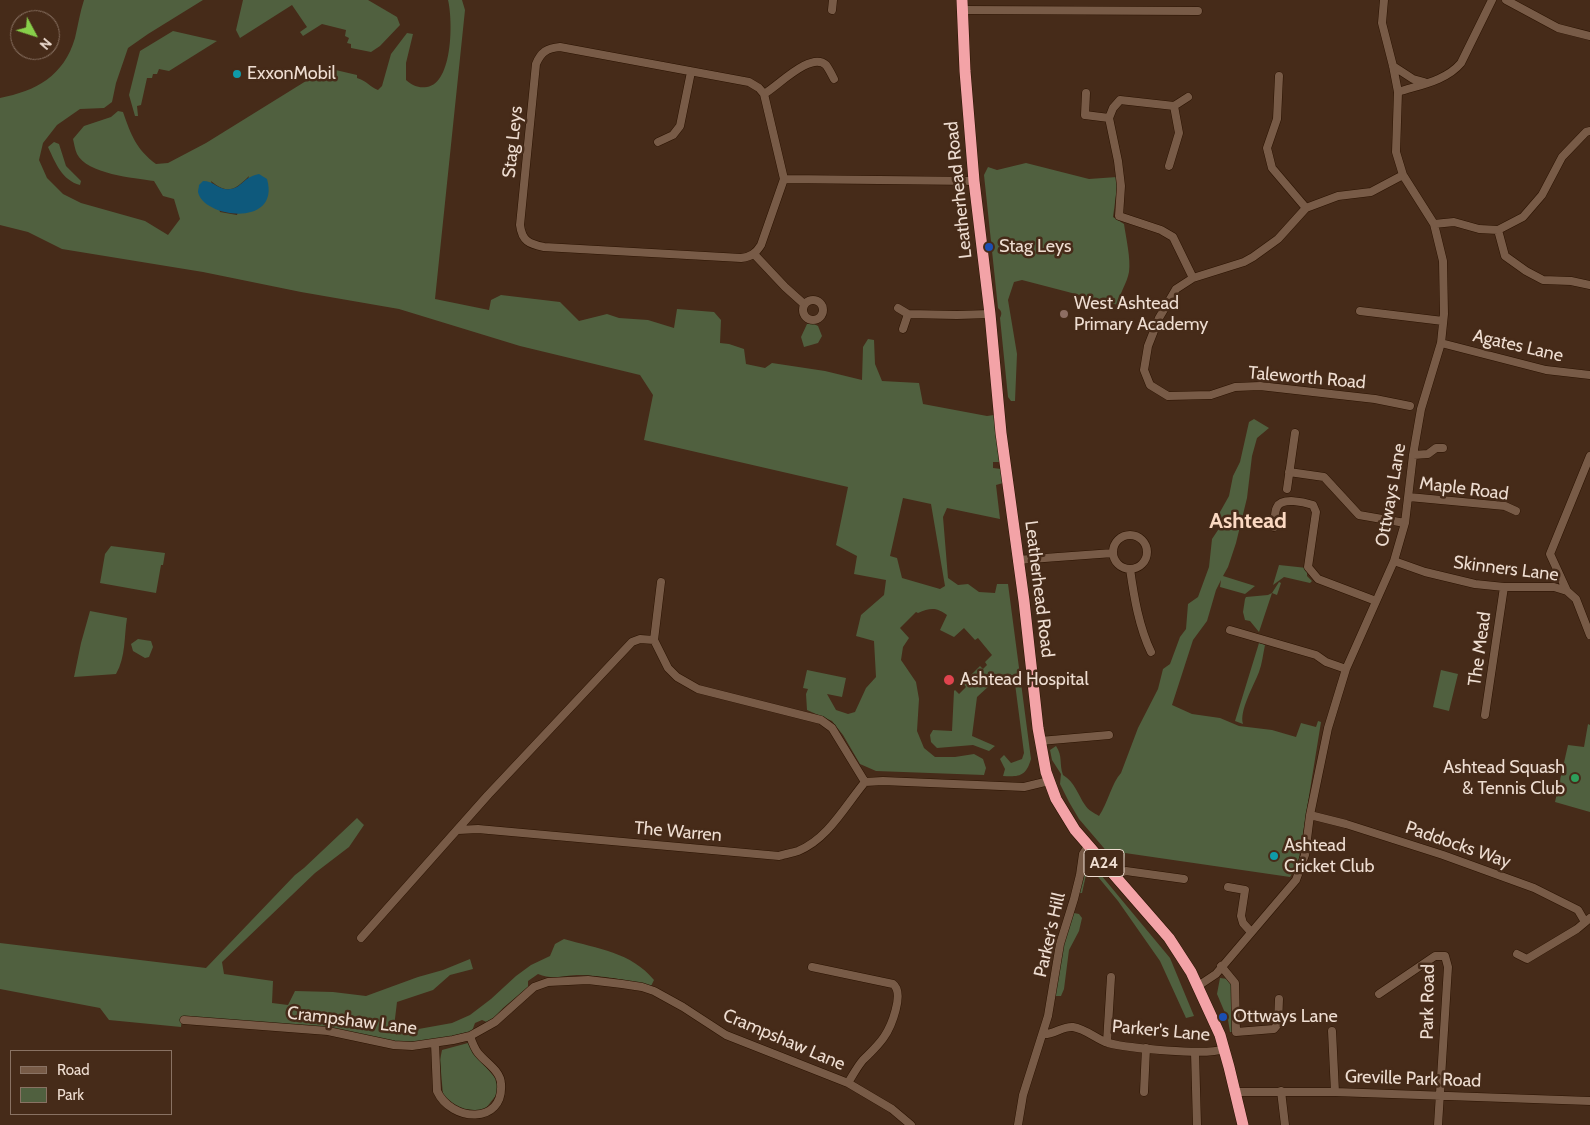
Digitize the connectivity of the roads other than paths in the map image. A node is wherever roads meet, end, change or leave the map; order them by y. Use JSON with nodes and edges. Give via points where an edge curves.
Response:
{"nodes":[{"id":1,"x":833,"y":0,"type":"edge"},
{"id":2,"x":1384,"y":0,"type":"edge"},
{"id":3,"x":1492,"y":0,"type":"edge"},
{"id":4,"x":1506,"y":0,"type":"edge"},
{"id":5,"x":962,"y":5,"type":"edge"},
{"id":6,"x":832,"y":10,"type":"dead end"},
{"id":7,"x":1198,"y":10,"type":"dead end"},
{"id":8,"x":1590,"y":36,"type":"edge"},
{"id":9,"x":1393,"y":66,"type":"junction"},
{"id":10,"x":691,"y":72,"type":"junction"},
{"id":11,"x":1279,"y":76,"type":"dead end"},
{"id":12,"x":834,"y":79,"type":"dead end"},
{"id":13,"x":1427,"y":82,"type":"junction"},
{"id":14,"x":1398,"y":92,"type":"junction"},
{"id":15,"x":1086,"y":93,"type":"dead end"},
{"id":16,"x":764,"y":94,"type":"junction"},
{"id":17,"x":1188,"y":97,"type":"dead end"},
{"id":18,"x":1174,"y":106,"type":"junction"},
{"id":19,"x":1110,"y":118,"type":"junction"},
{"id":20,"x":1590,"y":131,"type":"edge"},
{"id":21,"x":658,"y":142,"type":"dead end"},
{"id":22,"x":1169,"y":166,"type":"dead end"},
{"id":23,"x":1403,"y":175,"type":"junction"},
{"id":24,"x":784,"y":179,"type":"junction"},
{"id":25,"x":974,"y":181,"type":"junction"},
{"id":26,"x":1306,"y":208,"type":"junction"},
{"id":27,"x":1434,"y":224,"type":"junction"},
{"id":28,"x":1498,"y":230,"type":"junction"},
{"id":29,"x":754,"y":254,"type":"junction"},
{"id":30,"x":1193,"y":278,"type":"junction"},
{"id":31,"x":1590,"y":285,"type":"edge"},
{"id":32,"x":804,"y":304,"type":"dead end"},
{"id":33,"x":898,"y":308,"type":"dead end"},
{"id":34,"x":1360,"y":311,"type":"dead end"},
{"id":35,"x":908,"y":314,"type":"junction"},
{"id":36,"x":990,"y":314,"type":"junction"},
{"id":37,"x":1443,"y":322,"type":"junction"},
{"id":38,"x":903,"y":329,"type":"dead end"},
{"id":39,"x":1441,"y":343,"type":"junction"},
{"id":40,"x":1590,"y":375,"type":"edge"},
{"id":41,"x":1410,"y":406,"type":"dead end"},
{"id":42,"x":1295,"y":433,"type":"dead end"},
{"id":43,"x":1443,"y":448,"type":"dead end"},
{"id":44,"x":1413,"y":455,"type":"junction"},
{"id":45,"x":1590,"y":456,"type":"edge"},
{"id":46,"x":1289,"y":472,"type":"junction"},
{"id":47,"x":1287,"y":489,"type":"dead end"},
{"id":48,"x":1409,"y":497,"type":"junction"},
{"id":49,"x":1516,"y":511,"type":"dead end"},
{"id":50,"x":1405,"y":523,"type":"junction"},
{"id":51,"x":1274,"y":527,"type":"dead end"},
{"id":52,"x":1113,"y":553,"type":"junction"},
{"id":53,"x":1018,"y":560,"type":"junction"},
{"id":54,"x":1394,"y":561,"type":"junction"},
{"id":55,"x":1130,"y":570,"type":"junction"},
{"id":56,"x":661,"y":582,"type":"dead end"},
{"id":57,"x":1504,"y":587,"type":"junction"},
{"id":58,"x":1567,"y":591,"type":"junction"},
{"id":59,"x":1376,"y":601,"type":"junction"},
{"id":60,"x":1230,"y":630,"type":"dead end"},
{"id":61,"x":1590,"y":635,"type":"edge"},
{"id":62,"x":654,"y":640,"type":"junction"},
{"id":63,"x":1151,"y":652,"type":"dead end"},
{"id":64,"x":1346,"y":668,"type":"junction"},
{"id":65,"x":1485,"y":715,"type":"dead end"},
{"id":66,"x":1109,"y":735,"type":"dead end"},
{"id":67,"x":1040,"y":741,"type":"junction"},
{"id":68,"x":1049,"y":781,"type":"junction"},
{"id":69,"x":865,"y":782,"type":"junction"},
{"id":70,"x":1310,"y":815,"type":"junction"},
{"id":71,"x":458,"y":830,"type":"junction"},
{"id":72,"x":1089,"y":846,"type":"junction"},
{"id":73,"x":1114,"y":875,"type":"junction"},
{"id":74,"x":1184,"y":880,"type":"dead end"},
{"id":75,"x":1228,"y":887,"type":"dead end"},
{"id":76,"x":1587,"y":920,"type":"edge"},
{"id":77,"x":1251,"y":932,"type":"junction"},
{"id":78,"x":360,"y":938,"type":"dead end"},
{"id":79,"x":1517,"y":954,"type":"dead end"},
{"id":80,"x":812,"y":966,"type":"dead end"},
{"id":81,"x":1221,"y":966,"type":"junction"},
{"id":82,"x":1111,"y":977,"type":"dead end"},
{"id":83,"x":1198,"y":986,"type":"junction"},
{"id":84,"x":1379,"y":994,"type":"dead end"},
{"id":85,"x":1279,"y":999,"type":"dead end"},
{"id":86,"x":184,"y":1020,"type":"dead end"},
{"id":87,"x":1332,"y":1031,"type":"dead end"},
{"id":88,"x":1043,"y":1034,"type":"junction"},
{"id":89,"x":470,"y":1036,"type":"junction"},
{"id":90,"x":1106,"y":1042,"type":"junction"},
{"id":91,"x":435,"y":1043,"type":"junction"},
{"id":92,"x":1146,"y":1048,"type":"junction"},
{"id":93,"x":1224,"y":1049,"type":"junction"},
{"id":94,"x":1195,"y":1052,"type":"junction"},
{"id":95,"x":848,"y":1083,"type":"junction"},
{"id":96,"x":1280,"y":1091,"type":"junction"},
{"id":97,"x":1144,"y":1092,"type":"dead end"},
{"id":98,"x":1235,"y":1092,"type":"junction"},
{"id":99,"x":1335,"y":1092,"type":"junction"},
{"id":100,"x":1440,"y":1095,"type":"junction"},
{"id":101,"x":1590,"y":1101,"type":"edge"},
{"id":102,"x":911,"y":1125,"type":"edge"},
{"id":103,"x":1018,"y":1125,"type":"edge"},
{"id":104,"x":1197,"y":1125,"type":"edge"},
{"id":105,"x":1243,"y":1125,"type":"edge"},
{"id":106,"x":1285,"y":1125,"type":"edge"},
{"id":107,"x":1438,"y":1125,"type":"edge"}],
"edges":[{"from":1,"to":6,"type":"street"},
{"from":2,"to":9,"type":"street","name":"Ottways Lane","via":[[1382,23]]},
{"from":3,"to":13,"type":"street","via":[[1454,72]]},
{"from":4,"to":8,"type":"street","via":[[1558,28]]},
{"from":5,"to":7,"type":"street"},
{"from":5,"to":25,"type":"highway","name":"Leatherhead Road","number":"A24"},
{"from":9,"to":13,"type":"street","via":[[1413,79]]},
{"from":9,"to":14,"type":"street","name":"Ottways Lane"},
{"from":10,"to":16,"type":"street","name":"Stag Leys","via":[[749,82]]},
{"from":10,"to":21,"type":"street","via":[[680,126],[673,135]]},
{"from":10,"to":29,"type":"street","name":"Stag Leys","via":[[560,46],[543,52],[536,64],[521,233],[530,243],[544,247],[741,258]]},
{"from":11,"to":26,"type":"street","via":[[1277,119],[1267,148],[1272,168]]},
{"from":12,"to":16,"type":"street","via":[[822,63],[808,62]]},
{"from":13,"to":14,"type":"street"},
{"from":14,"to":23,"type":"street","name":"Ottways Lane","via":[[1396,152]]},
{"from":15,"to":19,"type":"street","via":[[1085,115]]},
{"from":16,"to":24,"type":"street"},
{"from":17,"to":18,"type":"street"},
{"from":18,"to":19,"type":"street","via":[[1120,100]]},
{"from":18,"to":22,"type":"street","via":[[1179,133]]},
{"from":19,"to":30,"type":"street","via":[[1121,186],[1119,216],[1173,237]]},
{"from":20,"to":28,"type":"street","via":[[1562,157],[1542,195],[1523,217]]},
{"from":23,"to":26,"type":"street","name":"Taleworth Road","via":[[1370,192],[1338,196]]},
{"from":23,"to":27,"type":"street","name":"Ottways Lane"},
{"from":24,"to":25,"type":"street"},
{"from":24,"to":29,"type":"street"},
{"from":25,"to":36,"type":"highway","name":"Leatherhead Road","number":"A24"},
{"from":26,"to":30,"type":"street","name":"Taleworth Road","via":[[1278,239],[1253,257]]},
{"from":27,"to":28,"type":"street","via":[[1454,222]]},
{"from":27,"to":37,"type":"street","name":"Ottways Lane","via":[[1444,261]]},
{"from":28,"to":31,"type":"street","via":[[1505,256],[1526,271],[1543,280]]},
{"from":29,"to":32,"type":"street"},
{"from":30,"to":41,"type":"street","name":"Taleworth Road","via":[[1176,289],[1148,346],[1144,370],[1150,385],[1168,396],[1211,395],[1235,386],[1260,386]]},
{"from":33,"to":35,"type":"street"},
{"from":34,"to":37,"type":"street"},
{"from":35,"to":36,"type":"street"},
{"from":35,"to":38,"type":"street"},
{"from":36,"to":53,"type":"highway","name":"Leatherhead Road","number":"A24","via":[[1001,433]]},
{"from":37,"to":39,"type":"street","name":"Ottways Lane"},
{"from":39,"to":40,"type":"street","name":"Agates Lane","via":[[1546,370]]},
{"from":39,"to":44,"type":"street","name":"Ottways Lane","via":[[1424,395]]},
{"from":42,"to":46,"type":"street"},
{"from":43,"to":44,"type":"street"},
{"from":44,"to":48,"type":"street","name":"Ottways Lane"},
{"from":45,"to":58,"type":"street","via":[[1550,554]]},
{"from":46,"to":47,"type":"street"},
{"from":46,"to":50,"type":"street","via":[[1324,477],[1359,515]]},
{"from":48,"to":49,"type":"street","name":"Maple Road","via":[[1505,506]]},
{"from":48,"to":50,"type":"street","name":"Ottways Lane"},
{"from":50,"to":54,"type":"street","name":"Ottways Lane"},
{"from":51,"to":59,"type":"street","via":[[1277,507],[1282,503],[1312,504],[1315,518],[1308,567],[1318,579]]},
{"from":52,"to":53,"type":"street"},
{"from":52,"to":55,"type":"street","via":[[1115,561]]},
{"from":52,"to":55,"type":"street","via":[[1121,537],[1130,534],[1139,537],[1148,552],[1145,561]]},
{"from":53,"to":67,"type":"highway","name":"Leatherhead Road","number":"A24"},
{"from":54,"to":57,"type":"street","name":"Skinners Lane","via":[[1475,584]]},
{"from":54,"to":59,"type":"street","name":"Ottways Lane"},
{"from":55,"to":63,"type":"street","via":[[1142,628]]},
{"from":56,"to":62,"type":"street"},
{"from":57,"to":58,"type":"street","name":"Skinners Lane","via":[[1554,587]]},
{"from":57,"to":65,"type":"street","name":"The Mead"},
{"from":58,"to":61,"type":"street","name":"Skinners Lane","via":[[1576,599]]},
{"from":59,"to":64,"type":"street","name":"Ottways Lane"},
{"from":60,"to":64,"type":"street","via":[[1316,655]]},
{"from":62,"to":69,"type":"street","via":[[668,668],[687,684],[821,720],[832,728]]},
{"from":62,"to":71,"type":"street","via":[[632,642]]},
{"from":64,"to":70,"type":"street","name":"Ottways Lane","via":[[1328,728]]},
{"from":66,"to":67,"type":"street"},
{"from":67,"to":68,"type":"highway","name":"Leatherhead Road","number":"A24"},
{"from":68,"to":69,"type":"street","via":[[1024,787]]},
{"from":68,"to":72,"type":"highway","name":"Leatherhead Road","number":"A24","via":[[1068,820]]},
{"from":69,"to":71,"type":"street","name":"The Warren","via":[[827,830],[811,844],[779,856],[478,828]]},
{"from":70,"to":76,"type":"street","name":"Paddocks Way","via":[[1443,855],[1534,888],[1578,910]]},
{"from":70,"to":77,"type":"street","name":"Ottways Lane","via":[[1305,855],[1296,880]]},
{"from":71,"to":78,"type":"street"},
{"from":72,"to":73,"type":"highway","name":"Leatherhead Road","number":"A24"},
{"from":72,"to":88,"type":"street","name":"Parker's Hill","via":[[1082,854]]},
{"from":73,"to":74,"type":"street","via":[[1126,870]]},
{"from":73,"to":83,"type":"highway","name":"Leatherhead Road","number":"A24","via":[[1169,938]]},
{"from":75,"to":77,"type":"street","via":[[1245,890],[1241,916]]},
{"from":76,"to":79,"type":"street","name":"Paddocks Way","via":[[1578,929],[1527,959]]},
{"from":77,"to":81,"type":"street","name":"Ottways Lane"},
{"from":80,"to":95,"type":"street","via":[[893,984],[898,991],[891,1024]]},
{"from":81,"to":83,"type":"street","name":"Ottways Lane","via":[[1216,974]]},
{"from":81,"to":85,"type":"street","via":[[1235,983],[1236,1032],[1274,1029],[1278,1024]]},
{"from":82,"to":90,"type":"street"},
{"from":83,"to":93,"type":"highway","name":"Leatherhead Road","number":"A24"},
{"from":84,"to":100,"type":"street","name":"Park Road","via":[[1436,956],[1445,956],[1448,967]]},
{"from":86,"to":91,"type":"street","name":"Crampshaw Lane","via":[[328,1031],[394,1045]]},
{"from":87,"to":99,"type":"street"},
{"from":88,"to":90,"type":"street","name":"Parker's Lane","via":[[1072,1027]]},
{"from":88,"to":103,"type":"street","via":[[1023,1095]]},
{"from":89,"to":91,"type":"street","name":"Crampshaw Lane"},
{"from":89,"to":91,"type":"street","via":[[477,1052],[502,1081],[499,1099],[482,1115],[461,1113],[440,1097]]},
{"from":89,"to":95,"type":"street","name":"Crampshaw Lane","via":[[495,1022],[534,987],[564,980],[622,984],[654,991],[726,1035]]},
{"from":90,"to":92,"type":"street","name":"Parker's Lane"},
{"from":92,"to":94,"type":"street","name":"Parker's Lane"},
{"from":92,"to":97,"type":"street"},
{"from":93,"to":94,"type":"street","name":"Parker's Lane"},
{"from":93,"to":98,"type":"highway","name":"Leatherhead Road","number":"A24"},
{"from":94,"to":104,"type":"street"},
{"from":95,"to":102,"type":"street","name":"Crampshaw Lane","via":[[892,1109]]},
{"from":96,"to":98,"type":"street","name":"Greville Park Road"},
{"from":96,"to":99,"type":"street","name":"Greville Park Road"},
{"from":96,"to":106,"type":"street"},
{"from":98,"to":105,"type":"highway","name":"Leatherhead Road","number":"A24"},
{"from":99,"to":100,"type":"street","name":"Greville Park Road"},
{"from":100,"to":101,"type":"street","name":"Greville Park Road"},
{"from":100,"to":107,"type":"street","name":"Park Road"}]}
